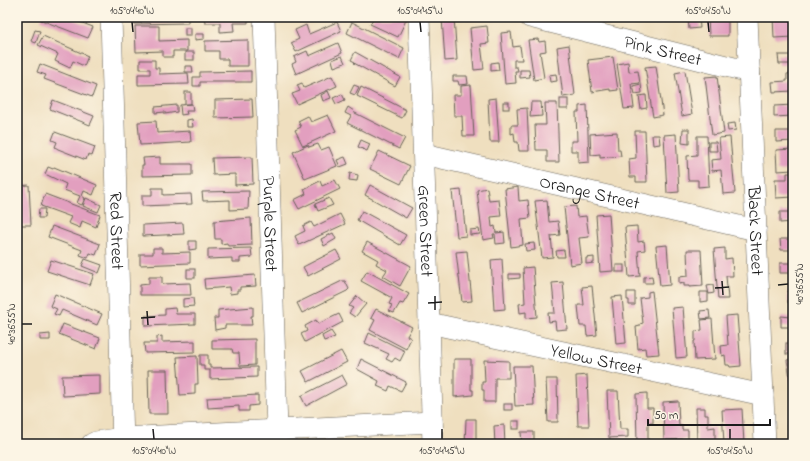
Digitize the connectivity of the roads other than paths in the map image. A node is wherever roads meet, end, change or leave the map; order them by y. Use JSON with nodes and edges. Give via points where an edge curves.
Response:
{"nodes":[{"id":1,"x":111,"y":17,"type":"edge"},
{"id":2,"x":264,"y":17,"type":"edge"},
{"id":3,"x":419,"y":17,"type":"edge"},
{"id":4,"x":530,"y":17,"type":"edge"},
{"id":5,"x":747,"y":17,"type":"edge"},
{"id":6,"x":750,"y":72,"type":"junction"},
{"id":7,"x":424,"y":154,"type":"junction"},
{"id":8,"x":756,"y":230,"type":"junction"},
{"id":9,"x":429,"y":323,"type":"junction"},
{"id":10,"x":763,"y":395,"type":"junction"},
{"id":11,"x":432,"y":422,"type":"junction"},
{"id":12,"x":277,"y":430,"type":"junction"},
{"id":13,"x":123,"y":441,"type":"edge"},
{"id":14,"x":92,"y":444,"type":"edge"},
{"id":15,"x":433,"y":444,"type":"edge"},
{"id":16,"x":765,"y":444,"type":"edge"}],
"edges":[{"from":1,"to":13,"type":"street","name":"Red Street"},
{"from":2,"to":12,"type":"street","name":"Purple Street"},
{"from":3,"to":7,"type":"street","name":"Green Street"},
{"from":4,"to":6,"type":"street","name":"Pink Street"},
{"from":5,"to":6,"type":"street","name":"Black Street"},
{"from":6,"to":8,"type":"street","name":"Black Street"},
{"from":7,"to":8,"type":"street","name":"Orange Street"},
{"from":7,"to":9,"type":"street","name":"Green Street"},
{"from":8,"to":10,"type":"street","name":"Black Street"},
{"from":9,"to":10,"type":"street","name":"Yellow Street"},
{"from":9,"to":11,"type":"street","name":"Green Street"},
{"from":10,"to":16,"type":"street","name":"Black Street"},
{"from":11,"to":12,"type":"street"},
{"from":11,"to":15,"type":"street","name":"Green Street"},
{"from":12,"to":13,"type":"street"},
{"from":13,"to":14,"type":"street"}]}
